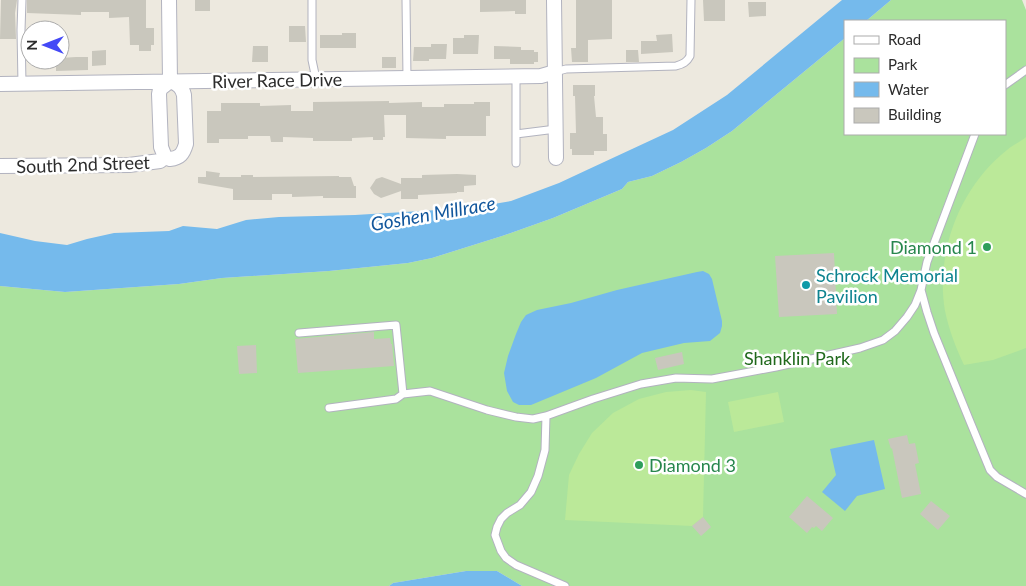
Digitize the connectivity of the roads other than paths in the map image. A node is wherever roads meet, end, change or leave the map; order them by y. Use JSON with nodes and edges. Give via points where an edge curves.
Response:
{"nodes":[{"id":1,"x":22,"y":0,"type":"edge"},
{"id":2,"x":169,"y":0,"type":"edge"},
{"id":3,"x":312,"y":0,"type":"edge"},
{"id":4,"x":406,"y":0,"type":"edge"},
{"id":5,"x":554,"y":0,"type":"edge"},
{"id":6,"x":691,"y":0,"type":"edge"},
{"id":7,"x":1026,"y":70,"type":"edge"},
{"id":8,"x":554,"y":72,"type":"junction"},
{"id":9,"x":516,"y":76,"type":"junction"},
{"id":10,"x":407,"y":78,"type":"junction"},
{"id":11,"x":316,"y":79,"type":"junction"},
{"id":12,"x":170,"y":81,"type":"junction"},
{"id":13,"x":0,"y":84,"type":"edge"},
{"id":14,"x":22,"y":84,"type":"junction"},
{"id":15,"x":1006,"y":84,"type":"edge"},
{"id":16,"x":556,"y":129,"type":"junction"},
{"id":17,"x":516,"y":134,"type":"junction"},
{"id":18,"x":975,"y":135,"type":"edge"},
{"id":19,"x":166,"y":157,"type":"junction"},
{"id":20,"x":556,"y":158,"type":"dead end"},
{"id":21,"x":516,"y":163,"type":"dead end"},
{"id":22,"x":0,"y":166,"type":"edge"},
{"id":23,"x":921,"y":290,"type":"junction"},
{"id":24,"x":299,"y":333,"type":"dead end"},
{"id":25,"x":403,"y":394,"type":"junction"},
{"id":26,"x":329,"y":408,"type":"dead end"},
{"id":27,"x":546,"y":416,"type":"junction"},
{"id":28,"x":1026,"y":494,"type":"edge"},
{"id":29,"x":565,"y":586,"type":"edge"}],
"edges":[{"from":1,"to":14,"type":"lane"},
{"from":2,"to":12,"type":"street"},
{"from":3,"to":11,"type":"lane","via":[[312,60]]},
{"from":4,"to":10,"type":"lane"},
{"from":5,"to":8,"type":"street"},
{"from":6,"to":8,"type":"lane","via":[[690,56],[682,65]]},
{"from":7,"to":15,"type":"lane"},
{"from":8,"to":9,"type":"street","name":"River Race Drive","via":[[541,76]]},
{"from":8,"to":16,"type":"street"},
{"from":9,"to":10,"type":"street","name":"River Race Drive"},
{"from":9,"to":17,"type":"lane"},
{"from":10,"to":11,"type":"street","name":"River Race Drive"},
{"from":11,"to":12,"type":"street","name":"River Race Drive"},
{"from":12,"to":14,"type":"street","name":"River Race Drive"},
{"from":12,"to":19,"type":"street","name":"South 2nd Street","via":[[159,94],[161,147]]},
{"from":12,"to":19,"type":"street","name":"South 2nd Street","via":[[183,89],[186,144],[180,156]]},
{"from":13,"to":14,"type":"street","name":"River Race Drive"},
{"from":16,"to":17,"type":"lane"},
{"from":16,"to":20,"type":"street"},
{"from":17,"to":21,"type":"lane"},
{"from":18,"to":23,"type":"lane","via":[[927,262]]},
{"from":19,"to":22,"type":"street","name":"South 2nd Street","via":[[160,161],[129,165]]},
{"from":23,"to":27,"type":"lane","via":[[915,305],[895,331],[875,343],[712,380],[676,378],[641,384]]},
{"from":23,"to":28,"type":"lane","via":[[934,333],[990,470]]},
{"from":24,"to":25,"type":"lane","via":[[396,325]]},
{"from":25,"to":26,"type":"lane","via":[[396,399]]},
{"from":25,"to":27,"type":"lane","via":[[430,391],[516,417]]},
{"from":27,"to":29,"type":"lane","via":[[545,450],[538,476],[520,505],[501,519],[495,535],[506,558]]}]}
